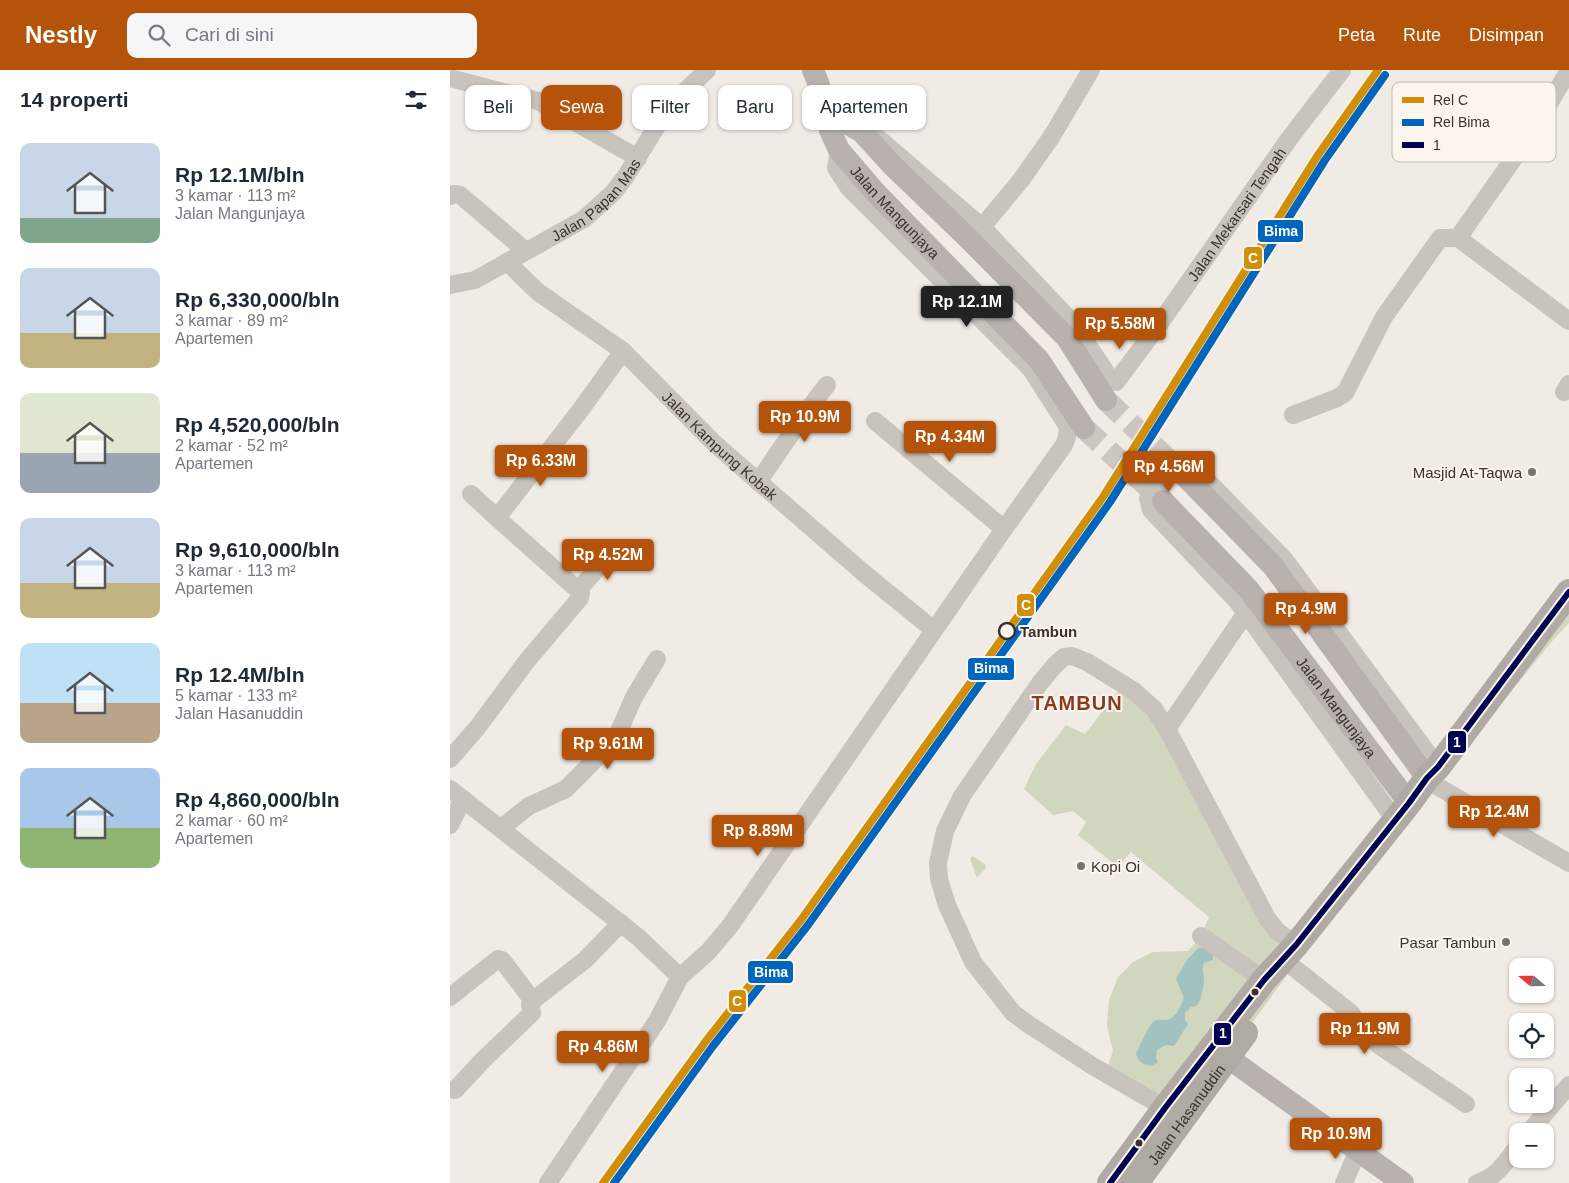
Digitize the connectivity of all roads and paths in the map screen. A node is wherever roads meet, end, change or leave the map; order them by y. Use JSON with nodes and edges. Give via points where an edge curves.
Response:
{"nodes":[{"id":1,"x":707,"y":70,"type":"edge"},
{"id":2,"x":813,"y":70,"type":"edge"},
{"id":3,"x":1091,"y":70,"type":"edge"},
{"id":4,"x":1342,"y":70,"type":"edge"},
{"id":5,"x":1569,"y":70,"type":"edge"},
{"id":6,"x":450,"y":78,"type":"edge"},
{"id":7,"x":818,"y":85,"type":"edge"},
{"id":8,"x":1556,"y":92,"type":"edge"},
{"id":9,"x":830,"y":130,"type":"edge"},
{"id":10,"x":858,"y":130,"type":"edge"},
{"id":11,"x":862,"y":132,"type":"junction"},
{"id":12,"x":839,"y":150,"type":"junction"},
{"id":13,"x":638,"y":158,"type":"junction"},
{"id":14,"x":1511,"y":162,"type":"edge"},
{"id":15,"x":450,"y":196,"type":"edge"},
{"id":16,"x":982,"y":227,"type":"junction"},
{"id":17,"x":1458,"y":238,"type":"junction"},
{"id":18,"x":526,"y":251,"type":"junction"},
{"id":19,"x":507,"y":262,"type":"junction"},
{"id":20,"x":453,"y":282,"type":"edge"},
{"id":21,"x":1569,"y":321,"type":"edge"},
{"id":22,"x":623,"y":352,"type":"junction"},
{"id":23,"x":827,"y":385,"type":"dead end"},
{"id":24,"x":1106,"y":400,"type":"tunnel mouth"},
{"id":25,"x":1293,"y":415,"type":"dead end"},
{"id":26,"x":875,"y":422,"type":"dead end"},
{"id":27,"x":1084,"y":428,"type":"tunnel mouth"},
{"id":28,"x":1184,"y":476,"type":"tunnel mouth"},
{"id":29,"x":758,"y":482,"type":"junction"},
{"id":30,"x":471,"y":494,"type":"dead end"},
{"id":31,"x":1163,"y":501,"type":"tunnel mouth"},
{"id":32,"x":497,"y":518,"type":"junction"},
{"id":33,"x":1004,"y":529,"type":"junction"},
{"id":34,"x":614,"y":550,"type":"dead end"},
{"id":35,"x":578,"y":590,"type":"junction"},
{"id":36,"x":1569,"y":592,"type":"edge"},
{"id":37,"x":1246,"y":614,"type":"junction"},
{"id":38,"x":1569,"y":623,"type":"edge"},
{"id":39,"x":934,"y":630,"type":"junction"},
{"id":40,"x":657,"y":659,"type":"dead end"},
{"id":41,"x":1167,"y":728,"type":"junction"},
{"id":42,"x":450,"y":759,"type":"edge"},
{"id":43,"x":1433,"y":777,"type":"junction"},
{"id":44,"x":456,"y":794,"type":"edge"},
{"id":45,"x":1402,"y":812,"type":"junction"},
{"id":46,"x":450,"y":825,"type":"edge"},
{"id":47,"x":500,"y":828,"type":"junction"},
{"id":48,"x":1569,"y":863,"type":"edge"},
{"id":49,"x":621,"y":923,"type":"junction"},
{"id":50,"x":1201,"y":936,"type":"dead end"},
{"id":51,"x":1295,"y":956,"type":"junction"},
{"id":52,"x":680,"y":977,"type":"junction"},
{"id":53,"x":1264,"y":980,"type":"junction"},
{"id":54,"x":450,"y":997,"type":"edge"},
{"id":55,"x":533,"y":1001,"type":"junction"},
{"id":56,"x":1227,"y":1057,"type":"junction"},
{"id":57,"x":1569,"y":1085,"type":"edge"},
{"id":58,"x":455,"y":1090,"type":"dead end"},
{"id":59,"x":1466,"y":1104,"type":"dead end"},
{"id":60,"x":1165,"y":1108,"type":"junction"},
{"id":61,"x":1537,"y":1123,"type":"edge"},
{"id":62,"x":1358,"y":1150,"type":"junction"},
{"id":63,"x":1509,"y":1158,"type":"edge"},
{"id":64,"x":548,"y":1183,"type":"edge"},
{"id":65,"x":1110,"y":1183,"type":"edge"},
{"id":66,"x":1136,"y":1183,"type":"edge"},
{"id":67,"x":1344,"y":1183,"type":"edge"},
{"id":68,"x":1403,"y":1183,"type":"edge"},
{"id":69,"x":1477,"y":1183,"type":"edge"}],
"edges":[{"from":1,"to":13,"type":"street","name":"Jalan Papan Mas","via":[[665,113]]},
{"from":2,"to":7,"type":"main road","name":"Jalan Mangunjaya"},
{"from":3,"to":16,"type":"street","via":[[1022,180]]},
{"from":4,"to":16,"type":"street","name":"Jalan Mekarsari Tengah","via":[[1116,382],[1111,382],[1073,323]]},
{"from":5,"to":8,"type":"street"},
{"from":6,"to":13,"type":"street","via":[[538,101]]},
{"from":9,"to":12,"type":"main road","name":"Jalan Mangunjaya"},
{"from":10,"to":11,"type":"main road","name":"Jalan Mangunjaya"},
{"from":11,"to":16,"type":"street","name":"Jalan Mekarsari Tengah","via":[[888,145]]},
{"from":11,"to":24,"type":"main road","name":"Jalan Mangunjaya","via":[[1067,338]]},
{"from":12,"to":27,"type":"main road","name":"Jalan Mangunjaya","via":[[874,191],[1040,360]]},
{"from":12,"to":33,"type":"street","via":[[836,168],[849,188],[1030,368],[1068,427],[1064,445]]},
{"from":13,"to":18,"type":"street","name":"Jalan Papan Mas","via":[[613,193],[584,219]]},
{"from":14,"to":17,"type":"street"},
{"from":15,"to":18,"type":"street","via":[[460,195]]},
{"from":17,"to":21,"type":"street"},
{"from":17,"to":25,"type":"street","via":[[1440,238],[1384,317],[1345,392]]},
{"from":18,"to":19,"type":"street","name":"Jalan Papan Mas"},
{"from":19,"to":20,"type":"street","name":"Jalan Papan Mas","via":[[475,280]]},
{"from":19,"to":22,"type":"street","name":"Jalan Kampung Kobak","via":[[538,292]]},
{"from":22,"to":29,"type":"street","name":"Jalan Kampung Kobak","via":[[714,444]]},
{"from":22,"to":32,"type":"street"},
{"from":23,"to":29,"type":"street"},
{"from":26,"to":33,"type":"street"},
{"from":28,"to":43,"type":"main road","name":"Jalan Mangunjaya","via":[[1273,566]]},
{"from":29,"to":39,"type":"street","name":"Jalan Kampung Kobak"},
{"from":30,"to":32,"type":"street"},
{"from":31,"to":45,"type":"main road","name":"Jalan Mangunjaya","via":[[1249,590]]},
{"from":32,"to":35,"type":"street"},
{"from":33,"to":39,"type":"street"},
{"from":34,"to":35,"type":"street"},
{"from":35,"to":42,"type":"street","via":[[580,598]]},
{"from":36,"to":43,"type":"highway","name":"Jalan Hasanuddin"},
{"from":37,"to":41,"type":"street"},
{"from":37,"to":43,"type":"street","via":[[1148,504],[1158,481],[1180,460],[1191,464],[1285,560]]},
{"from":37,"to":45,"type":"street"},
{"from":38,"to":43,"type":"highway","name":"Jalan Hasanuddin"},
{"from":39,"to":52,"type":"street","via":[[730,926]]},
{"from":40,"to":47,"type":"street","via":[[634,697],[616,738],[566,789],[529,806]]},
{"from":41,"to":51,"type":"street","via":[[1267,918]]},
{"from":41,"to":60,"type":"street","via":[[1154,709],[1134,691],[1087,662],[1072,656],[1064,657],[1040,683],[962,796],[945,831],[938,863],[947,905],[973,962],[1013,1013],[1091,1065]]},
{"from":43,"to":45,"type":"highway","name":"Jalan Hasanuddin"},
{"from":43,"to":48,"type":"street"},
{"from":43,"to":51,"type":"highway","name":"Jalan Hasanuddin","via":[[1416,815]]},
{"from":44,"to":46,"type":"street"},
{"from":44,"to":47,"type":"street"},
{"from":45,"to":51,"type":"highway","name":"Jalan Hasanuddin"},
{"from":47,"to":49,"type":"street"},
{"from":49,"to":52,"type":"street"},
{"from":49,"to":55,"type":"street","via":[[585,960]]},
{"from":50,"to":53,"type":"street"},
{"from":51,"to":53,"type":"highway","name":"Jalan Hasanuddin"},
{"from":51,"to":56,"type":"highway","name":"Jalan Hasanuddin"},
{"from":51,"to":59,"type":"street","via":[[1380,1046]]},
{"from":52,"to":64,"type":"street","via":[[657,1020]]},
{"from":53,"to":60,"type":"highway","name":"Jalan Hasanuddin"},
{"from":54,"to":55,"type":"street","via":[[498,959]]},
{"from":55,"to":58,"type":"street","via":[[530,1004],[532,1013]]},
{"from":56,"to":62,"type":"main road"},
{"from":56,"to":66,"type":"highway","name":"Jalan Hasanuddin"},
{"from":57,"to":61,"type":"street"},
{"from":60,"to":65,"type":"highway","name":"Jalan Hasanuddin"},
{"from":62,"to":67,"type":"street"},
{"from":62,"to":68,"type":"main road"},
{"from":63,"to":69,"type":"street","via":[[1498,1173]]}]}
